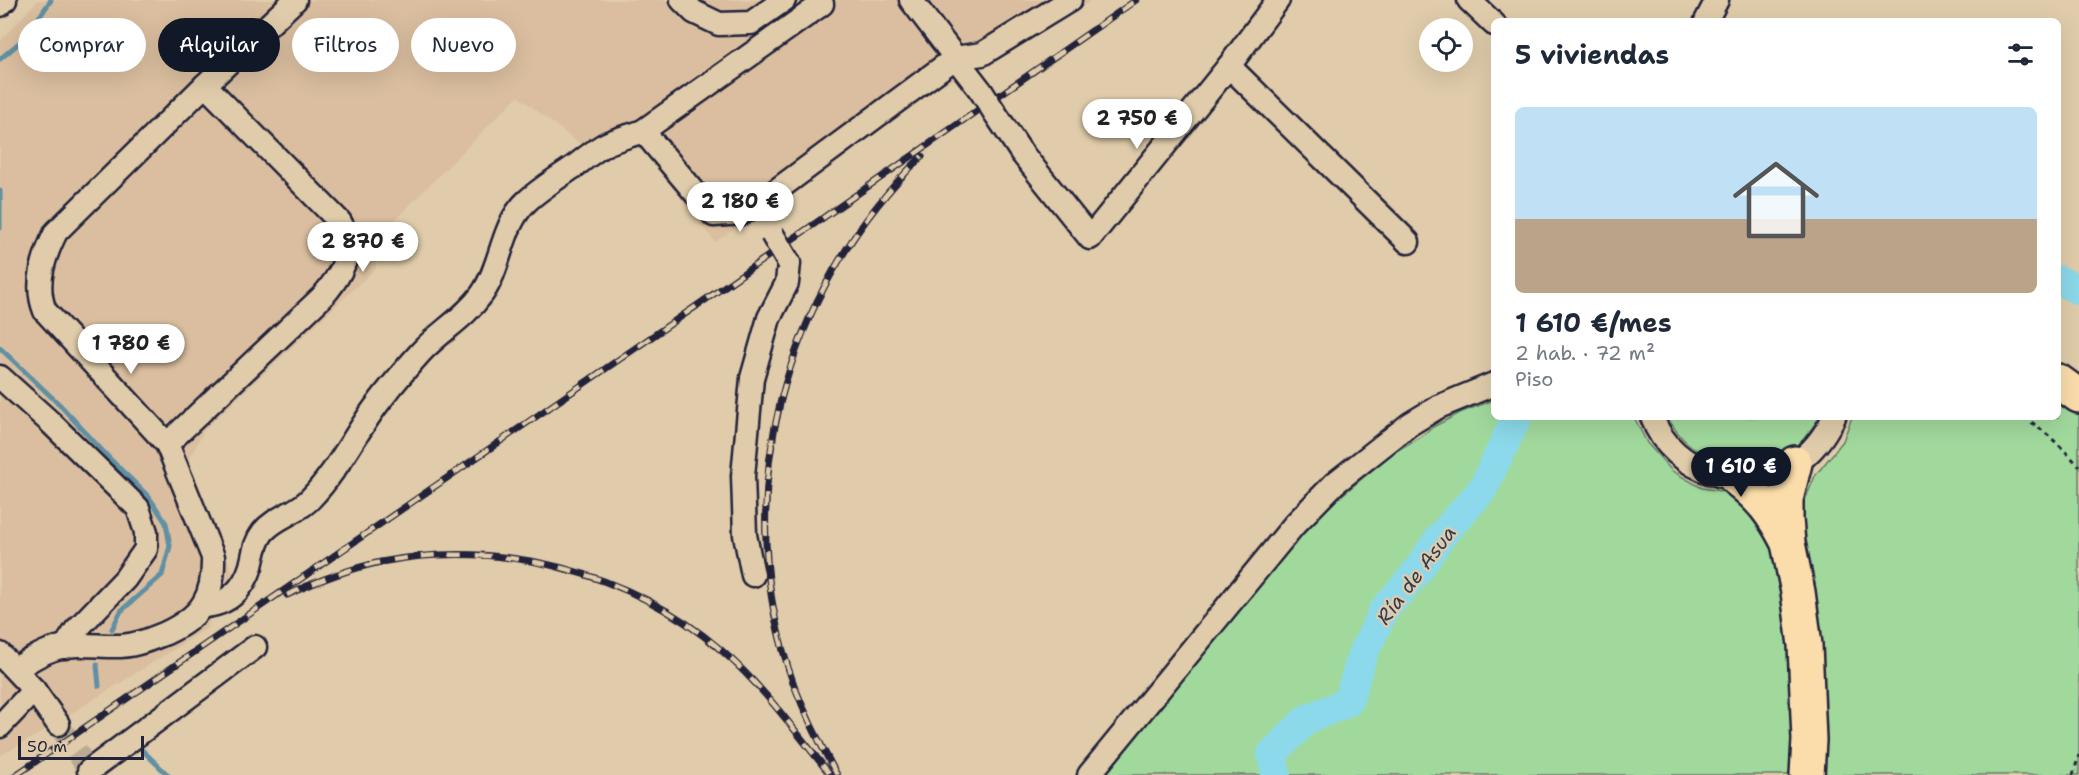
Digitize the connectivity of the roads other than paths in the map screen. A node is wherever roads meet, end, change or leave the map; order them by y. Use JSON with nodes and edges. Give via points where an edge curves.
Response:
{"nodes":[{"id":1,"x":4,"y":0,"type":"edge"},
{"id":2,"x":295,"y":0,"type":"edge"},
{"id":3,"x":682,"y":0,"type":"edge"},
{"id":4,"x":784,"y":0,"type":"edge"},
{"id":5,"x":911,"y":0,"type":"edge"},
{"id":6,"x":1070,"y":0,"type":"edge"},
{"id":7,"x":1278,"y":0,"type":"edge"},
{"id":8,"x":1469,"y":0,"type":"edge"},
{"id":9,"x":1717,"y":0,"type":"edge"},
{"id":10,"x":825,"y":1,"type":"edge"},
{"id":11,"x":0,"y":4,"type":"edge"},
{"id":12,"x":1708,"y":18,"type":"edge"},
{"id":13,"x":1491,"y":21,"type":"edge"},
{"id":14,"x":955,"y":58,"type":"junction"},
{"id":15,"x":1229,"y":66,"type":"junction"},
{"id":16,"x":205,"y":85,"type":"junction"},
{"id":17,"x":643,"y":131,"type":"junction"},
{"id":18,"x":754,"y":207,"type":"junction"},
{"id":19,"x":1408,"y":242,"type":"dead end"},
{"id":20,"x":2061,"y":369,"type":"edge"},
{"id":21,"x":2079,"y":373,"type":"edge"},
{"id":22,"x":0,"y":377,"type":"edge"},
{"id":23,"x":2061,"y":383,"type":"edge"},
{"id":24,"x":1491,"y":385,"type":"edge"},
{"id":25,"x":2079,"y":396,"type":"edge"},
{"id":26,"x":1654,"y":420,"type":"edge"},
{"id":27,"x":1832,"y":420,"type":"edge"},
{"id":28,"x":167,"y":444,"type":"junction"},
{"id":29,"x":1795,"y":463,"type":"junction"},
{"id":30,"x":1735,"y":478,"type":"junction"},
{"id":31,"x":1788,"y":543,"type":"junction"},
{"id":32,"x":753,"y":574,"type":"dead end"},
{"id":33,"x":203,"y":606,"type":"junction"},
{"id":34,"x":65,"y":646,"type":"junction"},
{"id":35,"x":255,"y":647,"type":"dead end"},
{"id":36,"x":8,"y":661,"type":"edge"},
{"id":37,"x":34,"y":690,"type":"junction"},
{"id":38,"x":58,"y":724,"type":"tunnel mouth"},
{"id":39,"x":0,"y":726,"type":"edge"},
{"id":40,"x":88,"y":769,"type":"edge"},
{"id":41,"x":1089,"y":775,"type":"edge"},
{"id":42,"x":1807,"y":775,"type":"edge"}],
"edges":[{"from":1,"to":11,"type":"street"},
{"from":2,"to":16,"type":"street"},
{"from":3,"to":4,"type":"street","via":[[694,12],[719,24],[751,23]]},
{"from":5,"to":14,"type":"street"},
{"from":6,"to":14,"type":"street","via":[[982,54]]},
{"from":7,"to":15,"type":"street"},
{"from":8,"to":13,"type":"street"},
{"from":9,"to":12,"type":"street"},
{"from":10,"to":17,"type":"street"},
{"from":14,"to":15,"type":"street","bridge":true,"via":[[1021,152],[1090,238]]},
{"from":14,"to":18,"type":"street"},
{"from":15,"to":19,"type":"street"},
{"from":16,"to":28,"type":"street","via":[[56,232],[42,271],[40,299],[45,311]]},
{"from":16,"to":28,"type":"street","via":[[340,222],[346,232],[347,248],[345,264],[334,284]]},
{"from":17,"to":18,"type":"street","via":[[714,215],[742,213]]},
{"from":17,"to":33,"type":"street","via":[[605,145],[525,202],[507,231],[499,261],[481,295],[460,319],[421,351],[371,413],[324,485],[307,503],[283,515],[262,534],[246,577],[234,595]]},
{"from":18,"to":32,"type":"street","bridge":true,"via":[[789,263],[787,283],[769,318],[749,399],[743,476],[745,535]]},
{"from":20,"to":21,"type":"highway"},
{"from":22,"to":34,"type":"street","via":[[138,508],[147,532],[146,549],[125,579]]},
{"from":23,"to":25,"type":"highway"},
{"from":24,"to":41,"type":"street","via":[[1438,407],[1410,424],[1335,483],[1294,525]]},
{"from":26,"to":30,"type":"street","via":[[1678,454],[1695,466]]},
{"from":27,"to":29,"type":"street","via":[[1812,451]]},
{"from":28,"to":33,"type":"street","via":[[213,557],[213,576]]},
{"from":29,"to":30,"type":"street","via":[[1756,478]]},
{"from":29,"to":31,"type":"highway","via":[[1786,499]]},
{"from":30,"to":31,"type":"highway","via":[[1761,499]]},
{"from":31,"to":42,"type":"highway","via":[[1805,645]]},
{"from":33,"to":34,"type":"street","via":[[183,625],[146,642]]},
{"from":34,"to":36,"type":"street","via":[[36,657]]},
{"from":35,"to":40,"type":"street"},
{"from":36,"to":37,"type":"street"},
{"from":37,"to":38,"type":"street"},
{"from":37,"to":39,"type":"street"}]}
